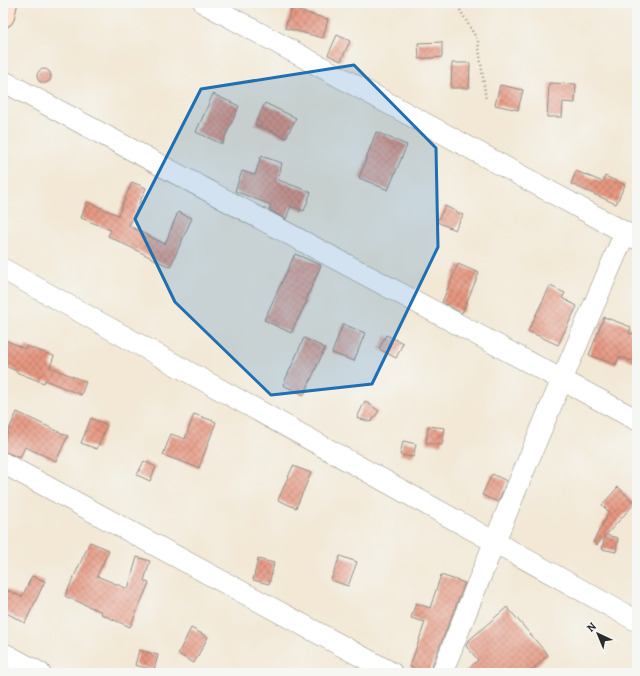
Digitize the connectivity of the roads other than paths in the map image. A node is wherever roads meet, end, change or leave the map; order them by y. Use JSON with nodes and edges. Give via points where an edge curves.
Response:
{"nodes":[{"id":1,"x":6,"y":3,"type":"edge"},
{"id":2,"x":204,"y":3,"type":"edge"},
{"id":3,"x":3,"y":16,"type":"edge"},
{"id":4,"x":3,"y":82,"type":"edge"},
{"id":5,"x":631,"y":236,"type":"edge"},
{"id":6,"x":3,"y":269,"type":"edge"},
{"id":7,"x":561,"y":380,"type":"junction"},
{"id":8,"x":637,"y":420,"type":"edge"},
{"id":9,"x":3,"y":463,"type":"edge"},
{"id":10,"x":494,"y":541,"type":"junction"},
{"id":11,"x":637,"y":621,"type":"edge"},
{"id":12,"x":3,"y":653,"type":"edge"},
{"id":13,"x":40,"y":673,"type":"edge"},
{"id":14,"x":392,"y":673,"type":"edge"},
{"id":15,"x":442,"y":673,"type":"edge"}],
"edges":[{"from":1,"to":3,"type":"main road"},
{"from":2,"to":5,"type":"street"},
{"from":4,"to":7,"type":"street"},
{"from":5,"to":7,"type":"street"},
{"from":6,"to":10,"type":"street"},
{"from":7,"to":8,"type":"street"},
{"from":7,"to":10,"type":"street"},
{"from":9,"to":14,"type":"street"},
{"from":10,"to":11,"type":"street"},
{"from":10,"to":15,"type":"street"},
{"from":12,"to":13,"type":"street"}]}
